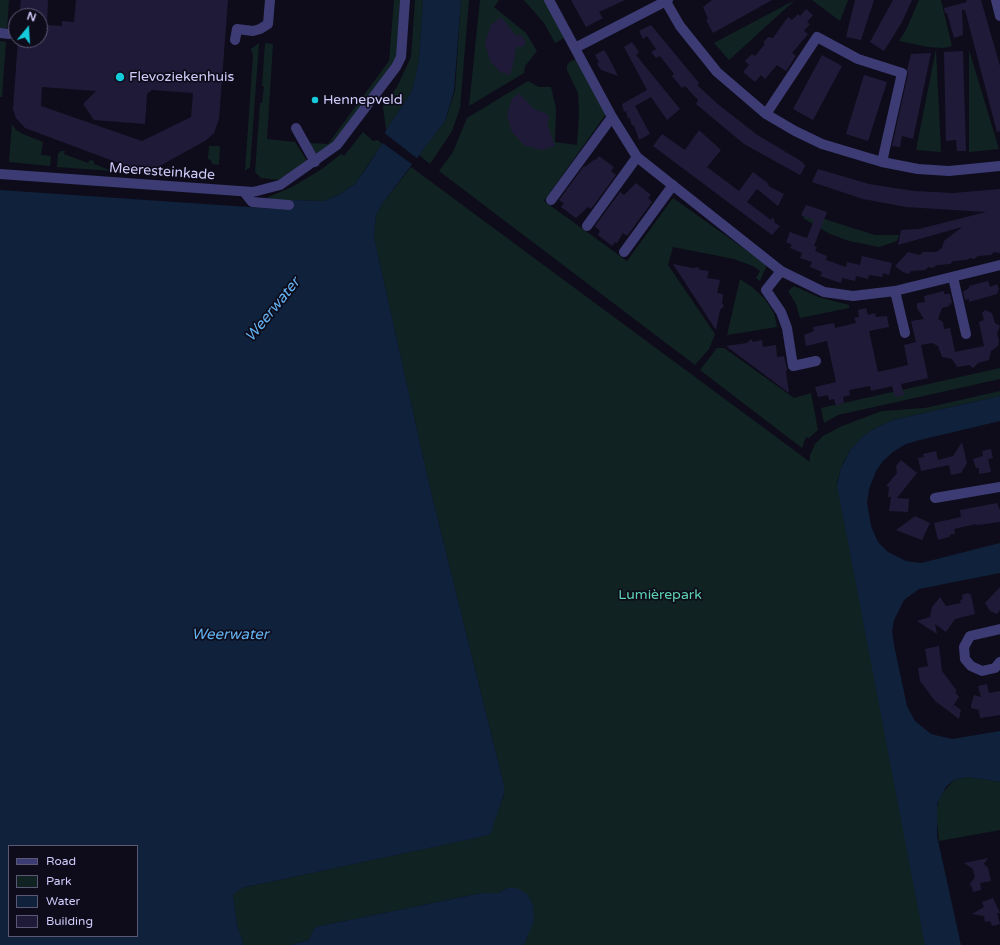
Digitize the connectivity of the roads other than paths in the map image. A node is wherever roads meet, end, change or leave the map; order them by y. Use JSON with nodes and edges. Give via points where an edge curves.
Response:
{"nodes":[{"id":1,"x":270,"y":0,"type":"edge"},
{"id":2,"x":405,"y":0,"type":"edge"},
{"id":3,"x":549,"y":0,"type":"edge"},
{"id":4,"x":666,"y":0,"type":"edge"},
{"id":5,"x":996,"y":0,"type":"edge"},
{"id":6,"x":1000,"y":16,"type":"edge"},
{"id":7,"x":236,"y":40,"type":"dead end"},
{"id":8,"x":575,"y":48,"type":"junction"},
{"id":9,"x":766,"y":114,"type":"junction"},
{"id":10,"x":612,"y":117,"type":"junction"},
{"id":11,"x":296,"y":128,"type":"dead end"},
{"id":12,"x":637,"y":157,"type":"junction"},
{"id":13,"x":315,"y":162,"type":"junction"},
{"id":14,"x":882,"y":162,"type":"junction"},
{"id":15,"x":1000,"y":166,"type":"edge"},
{"id":16,"x":0,"y":174,"type":"edge"},
{"id":17,"x":673,"y":185,"type":"junction"},
{"id":18,"x":244,"y":192,"type":"junction"},
{"id":19,"x":551,"y":200,"type":"dead end"},
{"id":20,"x":289,"y":205,"type":"dead end"},
{"id":21,"x":587,"y":226,"type":"dead end"},
{"id":22,"x":624,"y":252,"type":"dead end"},
{"id":23,"x":1000,"y":266,"type":"edge"},
{"id":24,"x":781,"y":271,"type":"junction"},
{"id":25,"x":953,"y":277,"type":"junction"},
{"id":26,"x":895,"y":291,"type":"junction"},
{"id":27,"x":905,"y":333,"type":"dead end"},
{"id":28,"x":966,"y":334,"type":"dead end"},
{"id":29,"x":816,"y":361,"type":"dead end"},
{"id":30,"x":1000,"y":487,"type":"edge"},
{"id":31,"x":935,"y":498,"type":"dead end"},
{"id":32,"x":1000,"y":629,"type":"edge"},
{"id":33,"x":1000,"y":662,"type":"edge"}],
"edges":[{"from":1,"to":7,"type":"street","via":[[268,24],[253,31],[237,30]]},
{"from":2,"to":13,"type":"street","name":"Meeresteinkade","via":[[399,62],[337,145]]},
{"from":3,"to":8,"type":"street"},
{"from":4,"to":8,"type":"street"},
{"from":4,"to":9,"type":"street","via":[[680,26],[718,72]]},
{"from":5,"to":6,"type":"street"},
{"from":8,"to":10,"type":"street"},
{"from":9,"to":14,"type":"street","via":[[822,144]]},
{"from":9,"to":14,"type":"street","via":[[817,37],[858,59],[902,73]]},
{"from":10,"to":12,"type":"street"},
{"from":10,"to":19,"type":"street"},
{"from":11,"to":13,"type":"street"},
{"from":12,"to":17,"type":"street"},
{"from":12,"to":21,"type":"street"},
{"from":13,"to":18,"type":"street","name":"Meeresteinkade","via":[[280,185],[263,191]]},
{"from":14,"to":15,"type":"street","via":[[918,169],[949,171]]},
{"from":16,"to":18,"type":"street","name":"Meeresteinkade"},
{"from":17,"to":22,"type":"street"},
{"from":17,"to":24,"type":"street"},
{"from":18,"to":20,"type":"street","via":[[252,202]]},
{"from":23,"to":25,"type":"street"},
{"from":24,"to":26,"type":"street","via":[[824,292],[853,296]]},
{"from":24,"to":29,"type":"street","via":[[766,290],[781,312],[793,366]]},
{"from":25,"to":26,"type":"street"},
{"from":25,"to":28,"type":"street"},
{"from":26,"to":27,"type":"street"},
{"from":30,"to":31,"type":"street"},
{"from":32,"to":33,"type":"street","via":[[970,636],[964,647],[965,659],[971,666],[982,671],[995,668]]}]}
